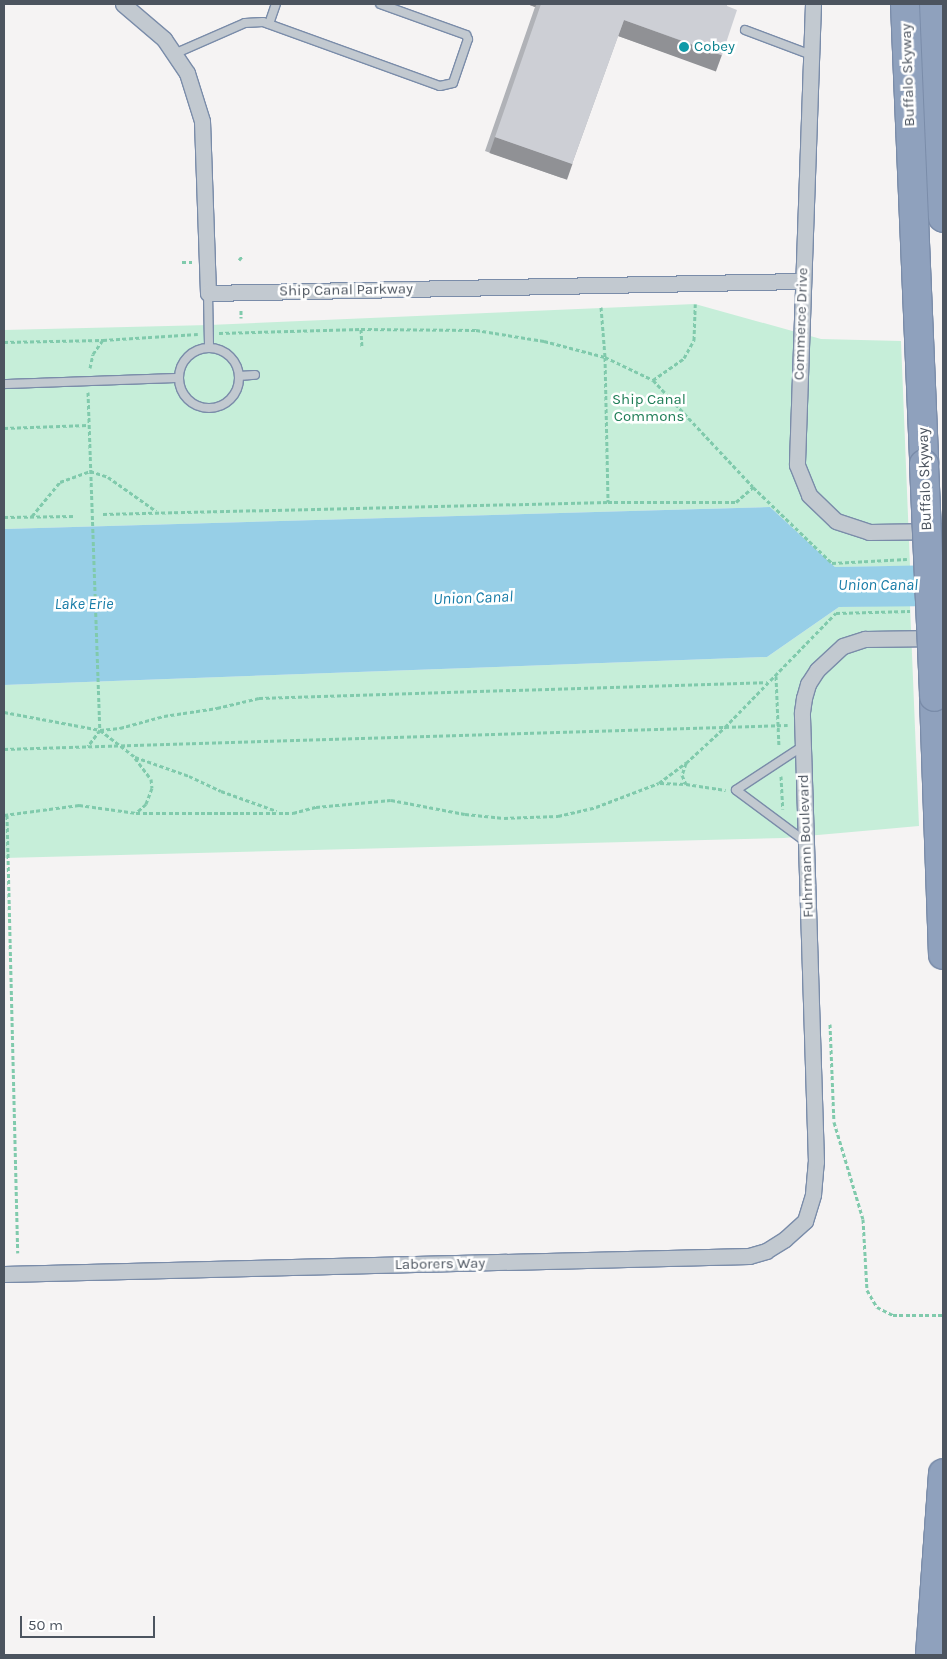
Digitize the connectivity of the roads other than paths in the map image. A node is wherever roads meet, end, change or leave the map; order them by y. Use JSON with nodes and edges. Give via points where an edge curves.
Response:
{"nodes":[{"id":1,"x":123,"y":4,"type":"edge"},
{"id":2,"x":276,"y":4,"type":"edge"},
{"id":3,"x":380,"y":4,"type":"edge"},
{"id":4,"x":813,"y":4,"type":"edge"},
{"id":5,"x":905,"y":4,"type":"edge"},
{"id":6,"x":934,"y":4,"type":"edge"},
{"id":7,"x":269,"y":24,"type":"junction"},
{"id":8,"x":745,"y":30,"type":"dead end"},
{"id":9,"x":174,"y":54,"type":"junction"},
{"id":10,"x":811,"y":55,"type":"junction"},
{"id":11,"x":943,"y":218,"type":"edge"},
{"id":12,"x":802,"y":281,"type":"junction"},
{"id":13,"x":208,"y":293,"type":"junction"},
{"id":14,"x":208,"y":347,"type":"junction"},
{"id":15,"x":255,"y":375,"type":"dead end"},
{"id":16,"x":240,"y":376,"type":"junction"},
{"id":17,"x":179,"y":378,"type":"junction"},
{"id":18,"x":4,"y":384,"type":"edge"},
{"id":19,"x":943,"y":531,"type":"edge"},
{"id":20,"x":943,"y":638,"type":"edge"},
{"id":21,"x":803,"y":746,"type":"junction"},
{"id":22,"x":806,"y":842,"type":"junction"},
{"id":23,"x":943,"y":955,"type":"edge"},
{"id":24,"x":816,"y":1162,"type":"joint"},
{"id":25,"x":4,"y":1274,"type":"edge"},
{"id":26,"x":943,"y":1473,"type":"edge"},
{"id":27,"x":930,"y":1655,"type":"edge"}],
"edges":[{"from":1,"to":9,"type":"street","via":[[164,39]]},
{"from":2,"to":7,"type":"lane"},
{"from":3,"to":7,"type":"lane","via":[[466,35],[468,39],[453,83],[440,86]]},
{"from":4,"to":10,"type":"street","name":"Commerce Drive"},
{"from":5,"to":23,"type":"highway","name":"Buffalo Skyway","bridge":true},
{"from":6,"to":11,"type":"highway","name":"Buffalo Skyway"},
{"from":7,"to":9,"type":"lane","via":[[245,23]]},
{"from":8,"to":10,"type":"lane"},
{"from":9,"to":13,"type":"street","via":[[186,73],[202,121]]},
{"from":10,"to":12,"type":"street","name":"Commerce Drive"},
{"from":12,"to":13,"type":"street","name":"Ship Canal Parkway"},
{"from":12,"to":19,"type":"street","name":"Commerce Drive","via":[[797,465],[809,495],[836,521],[869,532]]},
{"from":13,"to":14,"type":"lane"},
{"from":14,"to":16,"type":"lane","via":[[226,352],[238,367]]},
{"from":14,"to":17,"type":"lane","via":[[184,360]]},
{"from":15,"to":16,"type":"lane"},
{"from":16,"to":17,"type":"lane","via":[[239,386],[228,401],[210,408],[192,403],[185,396]]},
{"from":17,"to":18,"type":"lane"},
{"from":20,"to":21,"type":"street","name":"Fuhrmann Boulevard","via":[[865,639],[843,646],[817,670],[808,684],[802,712]]},
{"from":21,"to":22,"type":"street","name":"Fuhrmann Boulevard"},
{"from":21,"to":22,"type":"lane","via":[[736,790]]},
{"from":22,"to":24,"type":"street","name":"Fuhrmann Boulevard"},
{"from":24,"to":25,"type":"street","name":"Laborers Way","via":[[813,1194],[805,1221],[766,1251],[749,1256]]},
{"from":26,"to":27,"type":"highway"}]}
